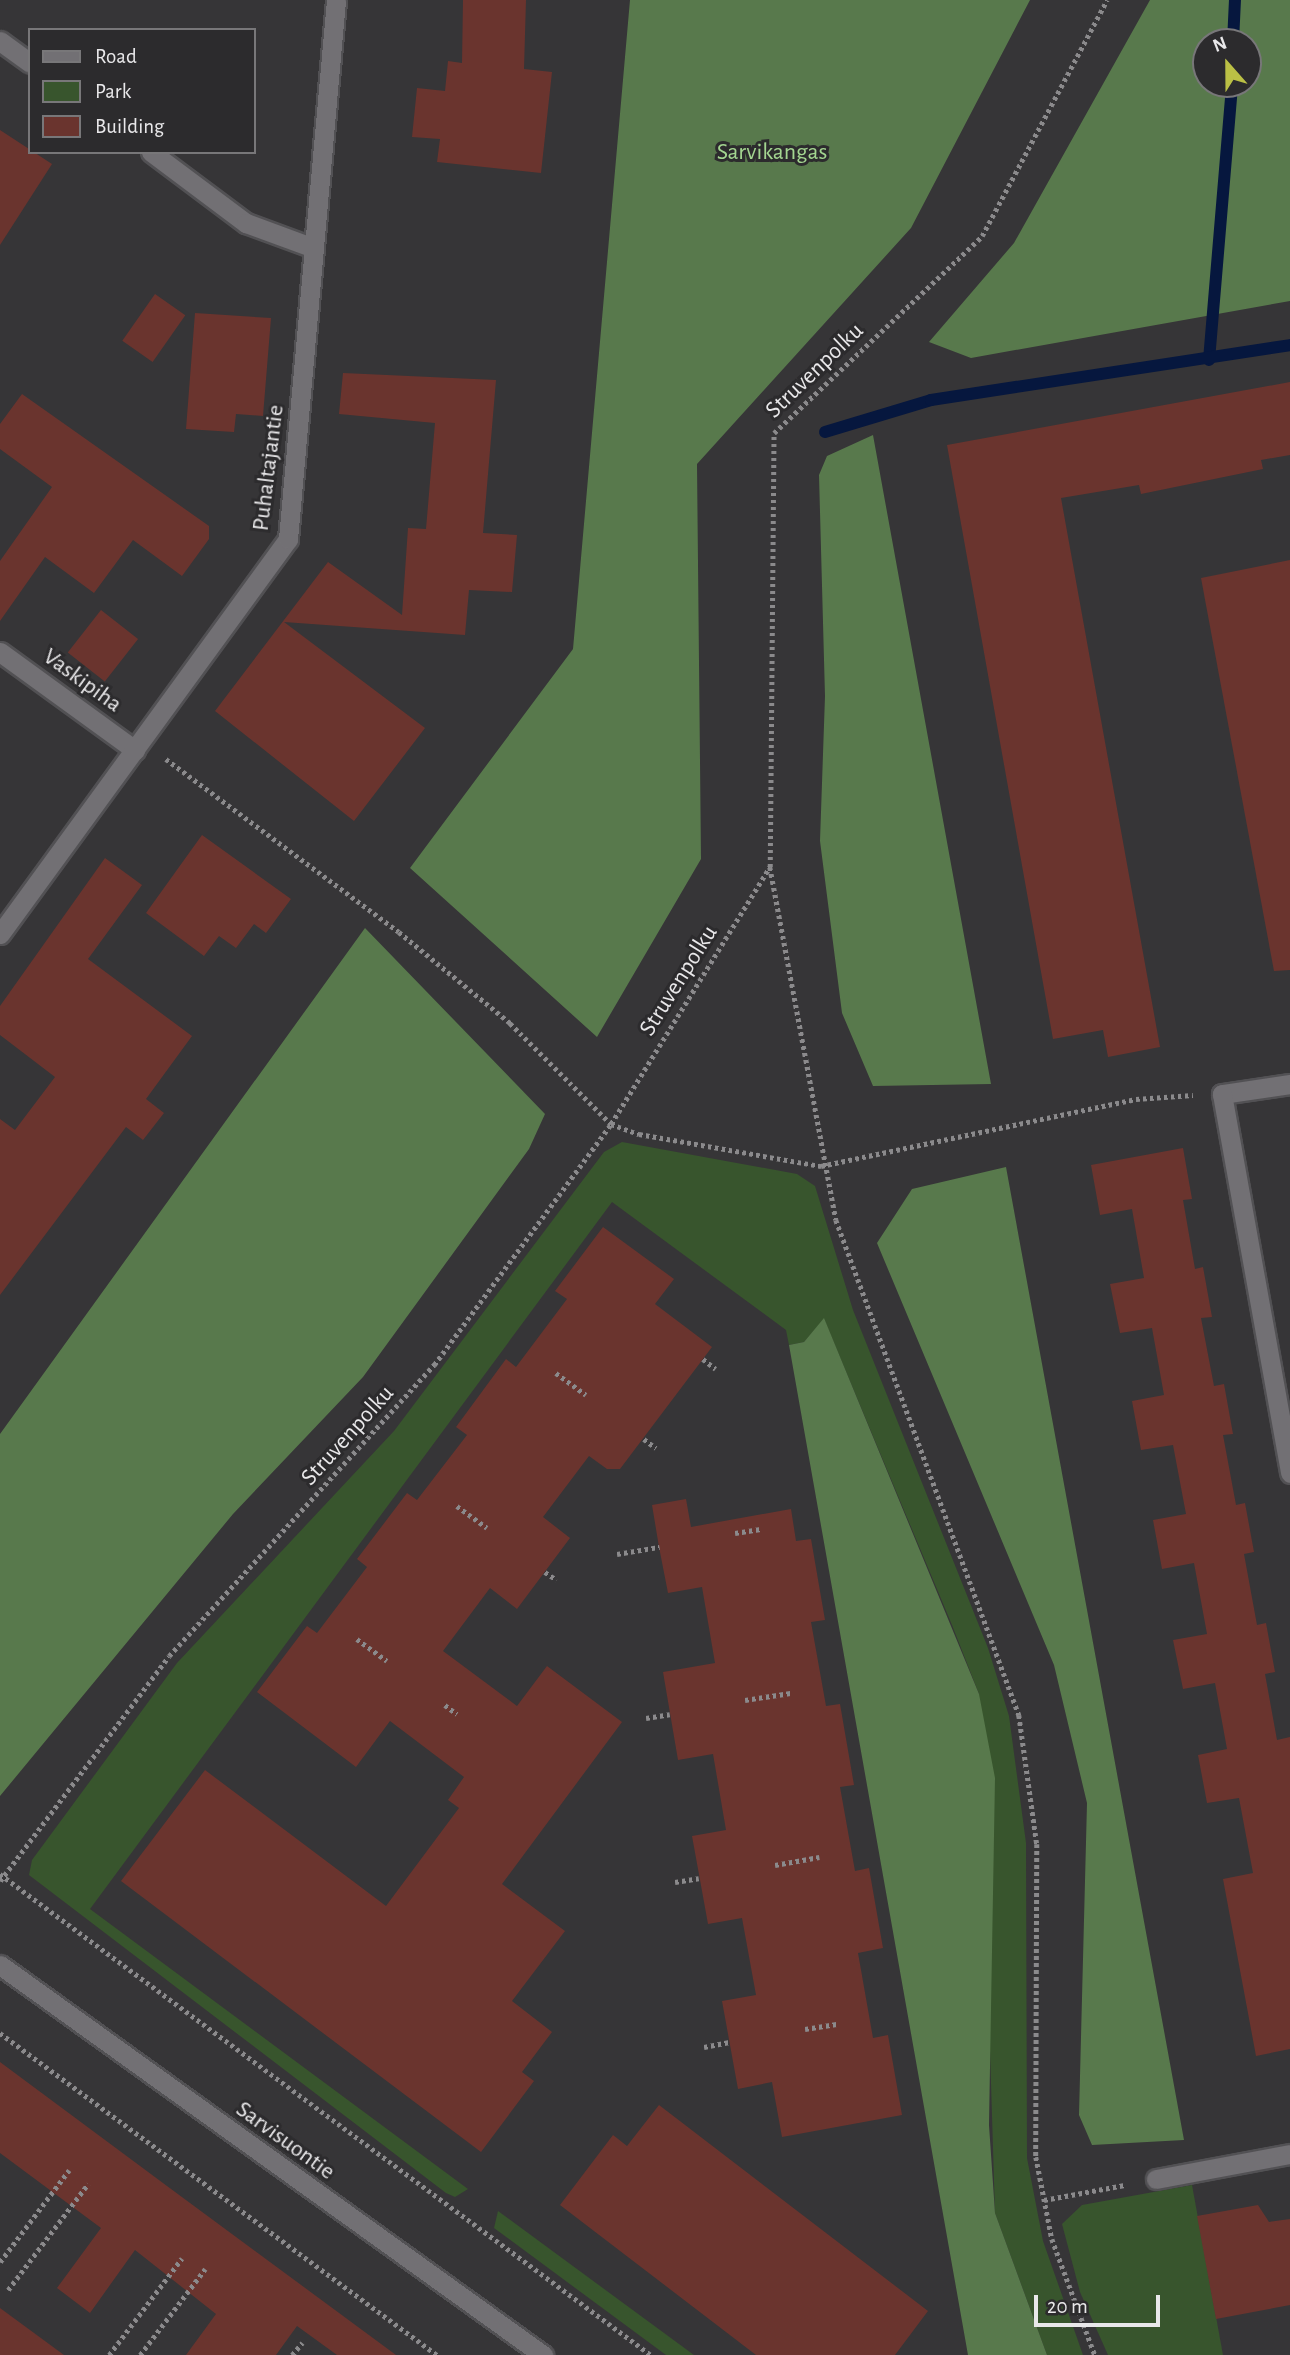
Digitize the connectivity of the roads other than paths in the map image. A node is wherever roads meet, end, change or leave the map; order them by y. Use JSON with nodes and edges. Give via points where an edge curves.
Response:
{"nodes":[{"id":1,"x":336,"y":0,"type":"edge"},
{"id":2,"x":0,"y":41,"type":"edge"},
{"id":3,"x":28,"y":62,"type":"edge"},
{"id":4,"x":154,"y":154,"type":"edge"},
{"id":5,"x":314,"y":248,"type":"junction"},
{"id":6,"x":0,"y":652,"type":"edge"},
{"id":7,"x":135,"y":750,"type":"junction"},
{"id":8,"x":0,"y":934,"type":"edge"},
{"id":9,"x":1290,"y":1084,"type":"edge"},
{"id":10,"x":1290,"y":1473,"type":"edge"},
{"id":11,"x":0,"y":1965,"type":"edge"},
{"id":12,"x":1290,"y":2154,"type":"edge"},
{"id":13,"x":1156,"y":2179,"type":"road end"},
{"id":14,"x":543,"y":2355,"type":"edge"}],
"edges":[{"from":1,"to":5,"type":"street","name":"Puhaltajantie"},
{"from":2,"to":3,"type":"street"},
{"from":4,"to":5,"type":"street","via":[[246,223]]},
{"from":5,"to":7,"type":"street","name":"Puhaltajantie","via":[[288,539]]},
{"from":6,"to":7,"type":"street","name":"Vaskipiha"},
{"from":7,"to":8,"type":"street","name":"Puhaltajantie"},
{"from":9,"to":10,"type":"street","via":[[1222,1094]]},
{"from":11,"to":14,"type":"street","name":"Sarvisuontie"},
{"from":12,"to":13,"type":"street"}]}
